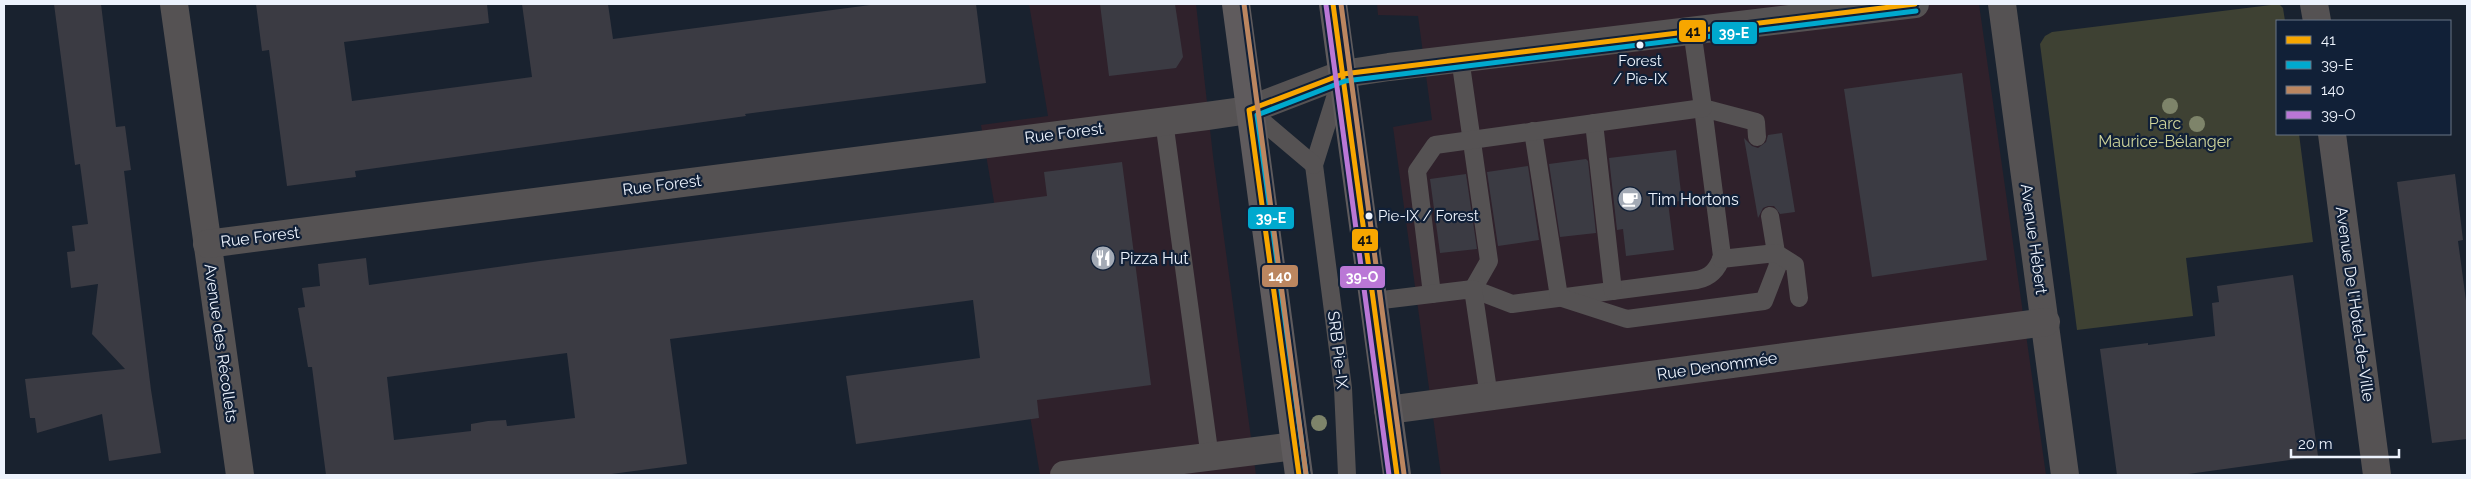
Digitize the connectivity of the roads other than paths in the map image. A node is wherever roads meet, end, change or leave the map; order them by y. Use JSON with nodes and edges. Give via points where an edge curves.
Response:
{"nodes":[{"id":1,"x":174,"y":4,"type":"edge"},
{"id":2,"x":1236,"y":4,"type":"edge"},
{"id":3,"x":1333,"y":4,"type":"edge"},
{"id":4,"x":1915,"y":4,"type":"edge"},
{"id":5,"x":2002,"y":4,"type":"edge"},
{"id":6,"x":2314,"y":4,"type":"edge"},
{"id":7,"x":1861,"y":7,"type":"edge"},
{"id":8,"x":2317,"y":20,"type":"edge"},
{"id":9,"x":1692,"y":30,"type":"junction"},
{"id":10,"x":1460,"y":58,"type":"junction"},
{"id":11,"x":1342,"y":74,"type":"junction"},
{"id":12,"x":1703,"y":108,"type":"junction"},
{"id":13,"x":1250,"y":110,"type":"junction"},
{"id":14,"x":1164,"y":122,"type":"junction"},
{"id":15,"x":1594,"y":123,"type":"junction"},
{"id":16,"x":1533,"y":131,"type":"junction"},
{"id":17,"x":2332,"y":135,"type":"edge"},
{"id":18,"x":1757,"y":137,"type":"dead end"},
{"id":19,"x":1471,"y":140,"type":"junction"},
{"id":20,"x":1314,"y":165,"type":"junction"},
{"id":21,"x":1770,"y":216,"type":"dead end"},
{"id":22,"x":207,"y":244,"type":"junction"},
{"id":23,"x":1776,"y":253,"type":"junction"},
{"id":24,"x":1721,"y":259,"type":"junction"},
{"id":25,"x":1473,"y":289,"type":"junction"},
{"id":26,"x":1613,"y":291,"type":"junction"},
{"id":27,"x":1432,"y":294,"type":"junction"},
{"id":28,"x":1558,"y":297,"type":"junction"},
{"id":29,"x":1799,"y":298,"type":"dead end"},
{"id":30,"x":1374,"y":301,"type":"junction"},
{"id":31,"x":2046,"y":322,"type":"junction"},
{"id":32,"x":1489,"y":397,"type":"junction"},
{"id":33,"x":1388,"y":410,"type":"junction"},
{"id":34,"x":1295,"y":446,"type":"junction"},
{"id":35,"x":1210,"y":458,"type":"junction"},
{"id":36,"x":1097,"y":473,"type":"edge"},
{"id":37,"x":240,"y":475,"type":"edge"},
{"id":38,"x":1064,"y":475,"type":"edge"},
{"id":39,"x":1299,"y":475,"type":"edge"},
{"id":40,"x":1347,"y":475,"type":"edge"},
{"id":41,"x":1397,"y":475,"type":"edge"},
{"id":42,"x":2065,"y":475,"type":"edge"},
{"id":43,"x":2378,"y":475,"type":"edge"}],
"edges":[{"from":1,"to":22,"type":"street","name":"Avenue des Récollets"},
{"from":2,"to":13,"type":"main road"},
{"from":3,"to":11,"type":"main road"},
{"from":4,"to":7,"type":"street","name":"Rue Forest"},
{"from":5,"to":31,"type":"street","name":"Avenue Hébert"},
{"from":6,"to":8,"type":"street"},
{"from":7,"to":9,"type":"street","name":"Rue Forest"},
{"from":9,"to":10,"type":"street","name":"Rue Forest"},
{"from":9,"to":12,"type":"lane"},
{"from":10,"to":11,"type":"street","name":"Rue Forest"},
{"from":10,"to":19,"type":"lane"},
{"from":11,"to":13,"type":"street","name":"Rue Forest"},
{"from":11,"to":20,"type":"lane","name":"SRB Pie-IX"},
{"from":11,"to":30,"type":"main road"},
{"from":12,"to":15,"type":"lane"},
{"from":12,"to":18,"type":"lane","via":[[1756,122]]},
{"from":12,"to":24,"type":"lane"},
{"from":13,"to":14,"type":"street","name":"Rue Forest"},
{"from":13,"to":20,"type":"lane"},
{"from":13,"to":34,"type":"main road"},
{"from":14,"to":22,"type":"street","name":"Rue Forest"},
{"from":14,"to":35,"type":"lane"},
{"from":15,"to":16,"type":"lane"},
{"from":15,"to":26,"type":"lane"},
{"from":16,"to":19,"type":"lane"},
{"from":16,"to":28,"type":"lane"},
{"from":17,"to":43,"type":"street","name":"Avenue De l'Hotel-de-Ville"},
{"from":19,"to":25,"type":"lane","via":[[1489,261]]},
{"from":19,"to":27,"type":"lane","via":[[1435,146],[1417,171]]},
{"from":20,"to":40,"type":"lane","name":"SRB Pie-IX","via":[[1343,388]]},
{"from":21,"to":23,"type":"lane"},
{"from":22,"to":37,"type":"street","name":"Avenue des Récollets"},
{"from":23,"to":24,"type":"lane"},
{"from":23,"to":28,"type":"lane","via":[[1778,266],[1764,301],[1627,319]]},
{"from":23,"to":29,"type":"lane","via":[[1795,265]]},
{"from":24,"to":26,"type":"lane","via":[[1716,269],[1704,278]]},
{"from":25,"to":27,"type":"lane"},
{"from":25,"to":28,"type":"lane","via":[[1512,304]]},
{"from":25,"to":32,"type":"lane"},
{"from":26,"to":28,"type":"lane"},
{"from":27,"to":30,"type":"lane"},
{"from":30,"to":33,"type":"main road"},
{"from":31,"to":32,"type":"street","name":"Rue Denommée"},
{"from":31,"to":42,"type":"street","name":"Avenue Hébert"},
{"from":32,"to":33,"type":"street","name":"Rue Denommée"},
{"from":33,"to":41,"type":"main road"},
{"from":34,"to":35,"type":"street"},
{"from":34,"to":39,"type":"main road"},
{"from":35,"to":36,"type":"street"},
{"from":36,"to":38,"type":"street"}]}
